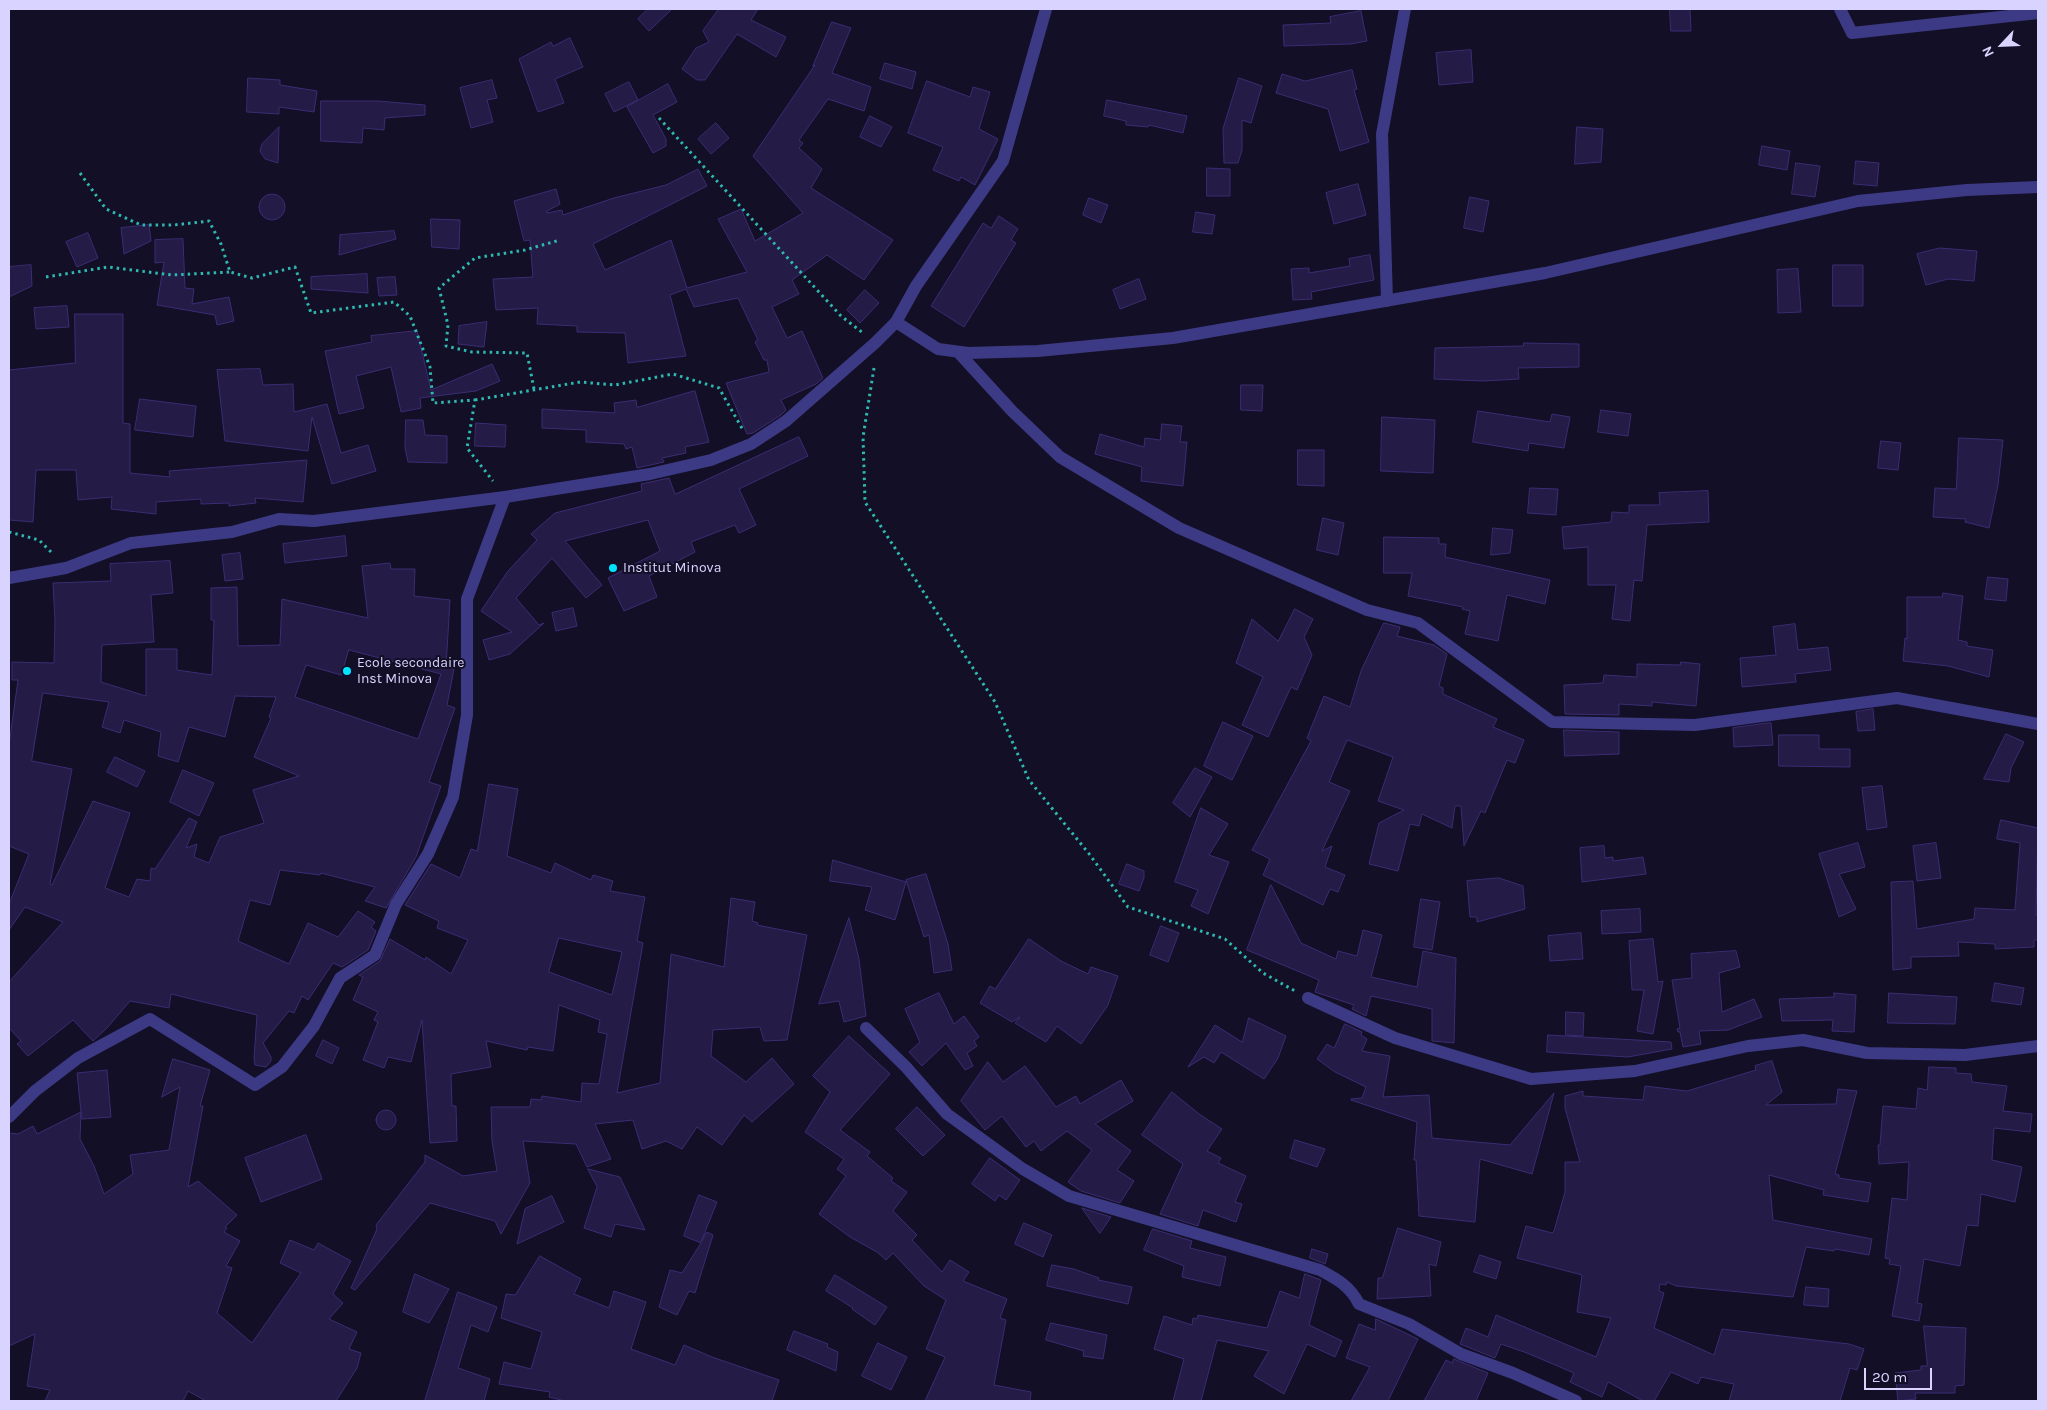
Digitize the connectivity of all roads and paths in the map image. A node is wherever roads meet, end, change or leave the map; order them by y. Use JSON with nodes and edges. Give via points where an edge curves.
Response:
{"nodes":[{"id":1,"x":1046,"y":9,"type":"edge"},
{"id":2,"x":1405,"y":9,"type":"edge"},
{"id":3,"x":1840,"y":9,"type":"edge"},
{"id":4,"x":2038,"y":13,"type":"edge"},
{"id":5,"x":659,"y":118,"type":"dead end"},
{"id":6,"x":80,"y":173,"type":"dead end"},
{"id":7,"x":2038,"y":187,"type":"edge"},
{"id":8,"x":560,"y":240,"type":"dead end"},
{"id":9,"x":230,"y":272,"type":"junction"},
{"id":10,"x":46,"y":277,"type":"dead end"},
{"id":11,"x":1387,"y":301,"type":"junction"},
{"id":12,"x":896,"y":322,"type":"junction"},
{"id":13,"x":875,"y":343,"type":"junction"},
{"id":14,"x":958,"y":352,"type":"junction"},
{"id":15,"x":534,"y":389,"type":"junction"},
{"id":16,"x":475,"y":400,"type":"junction"},
{"id":17,"x":751,"y":444,"type":"junction"},
{"id":18,"x":505,"y":497,"type":"junction"},
{"id":19,"x":9,"y":532,"type":"edge"},
{"id":20,"x":66,"y":568,"type":"junction"},
{"id":21,"x":9,"y":578,"type":"edge"},
{"id":22,"x":2038,"y":724,"type":"edge"},
{"id":23,"x":1308,"y":998,"type":"joint"},
{"id":24,"x":866,"y":1028,"type":"dead end"},
{"id":25,"x":2038,"y":1046,"type":"edge"},
{"id":26,"x":9,"y":1117,"type":"edge"},
{"id":27,"x":1576,"y":1401,"type":"edge"}],
"edges":[{"from":1,"to":12,"type":"street","via":[[1003,161],[916,286]]},
{"from":2,"to":11,"type":"street","via":[[1382,134]]},
{"from":3,"to":4,"type":"street","via":[[1852,33]]},
{"from":5,"to":13,"type":"path","via":[[841,316]]},
{"from":6,"to":9,"type":"path","via":[[106,208],[141,225],[209,221],[215,229]]},
{"from":7,"to":11,"type":"street","via":[[1858,201],[1545,273]]},
{"from":8,"to":15,"type":"path","via":[[476,258],[439,288],[448,325],[446,346],[472,352],[527,353]]},
{"from":9,"to":10,"type":"path","via":[[172,275],[108,268]]},
{"from":9,"to":16,"type":"path","via":[[252,278],[295,267],[311,313],[394,302],[410,316],[427,358],[433,403]]},
{"from":11,"to":14,"type":"street","via":[[1173,338],[1038,351]]},
{"from":12,"to":13,"type":"street"},
{"from":12,"to":14,"type":"street","via":[[938,348]]},
{"from":13,"to":17,"type":"street","via":[[786,421]]},
{"from":13,"to":23,"type":"path","via":[[873,380],[863,437],[865,502],[995,702],[1029,780],[1128,907],[1225,939],[1263,973]]},
{"from":14,"to":22,"type":"street","via":[[1012,412],[1060,457],[1179,528],[1367,610],[1418,623],[1552,722],[1695,725],[1897,698]]},
{"from":15,"to":16,"type":"path"},
{"from":15,"to":17,"type":"path","via":[[580,382],[615,385],[673,374],[720,388]]},
{"from":16,"to":18,"type":"path","via":[[467,448]]},
{"from":17,"to":18,"type":"street","via":[[711,460],[650,474]]},
{"from":18,"to":20,"type":"street","via":[[314,521],[278,519],[232,532],[131,543]]},
{"from":18,"to":26,"type":"street","via":[[467,599],[467,715],[453,797],[428,854],[396,904],[375,955],[340,978],[314,1026],[282,1067],[255,1085],[150,1019],[78,1058],[35,1091]]},
{"from":19,"to":20,"type":"path","via":[[40,540]]},
{"from":20,"to":21,"type":"street"},
{"from":23,"to":25,"type":"street","via":[[1395,1038],[1531,1079],[1634,1071],[1748,1046],[1803,1040],[1867,1054],[1965,1055]]},
{"from":24,"to":27,"type":"street","via":[[947,1114],[1023,1169],[1069,1196],[1320,1270],[1341,1281],[1358,1304],[1409,1324],[1461,1354]]}]}
